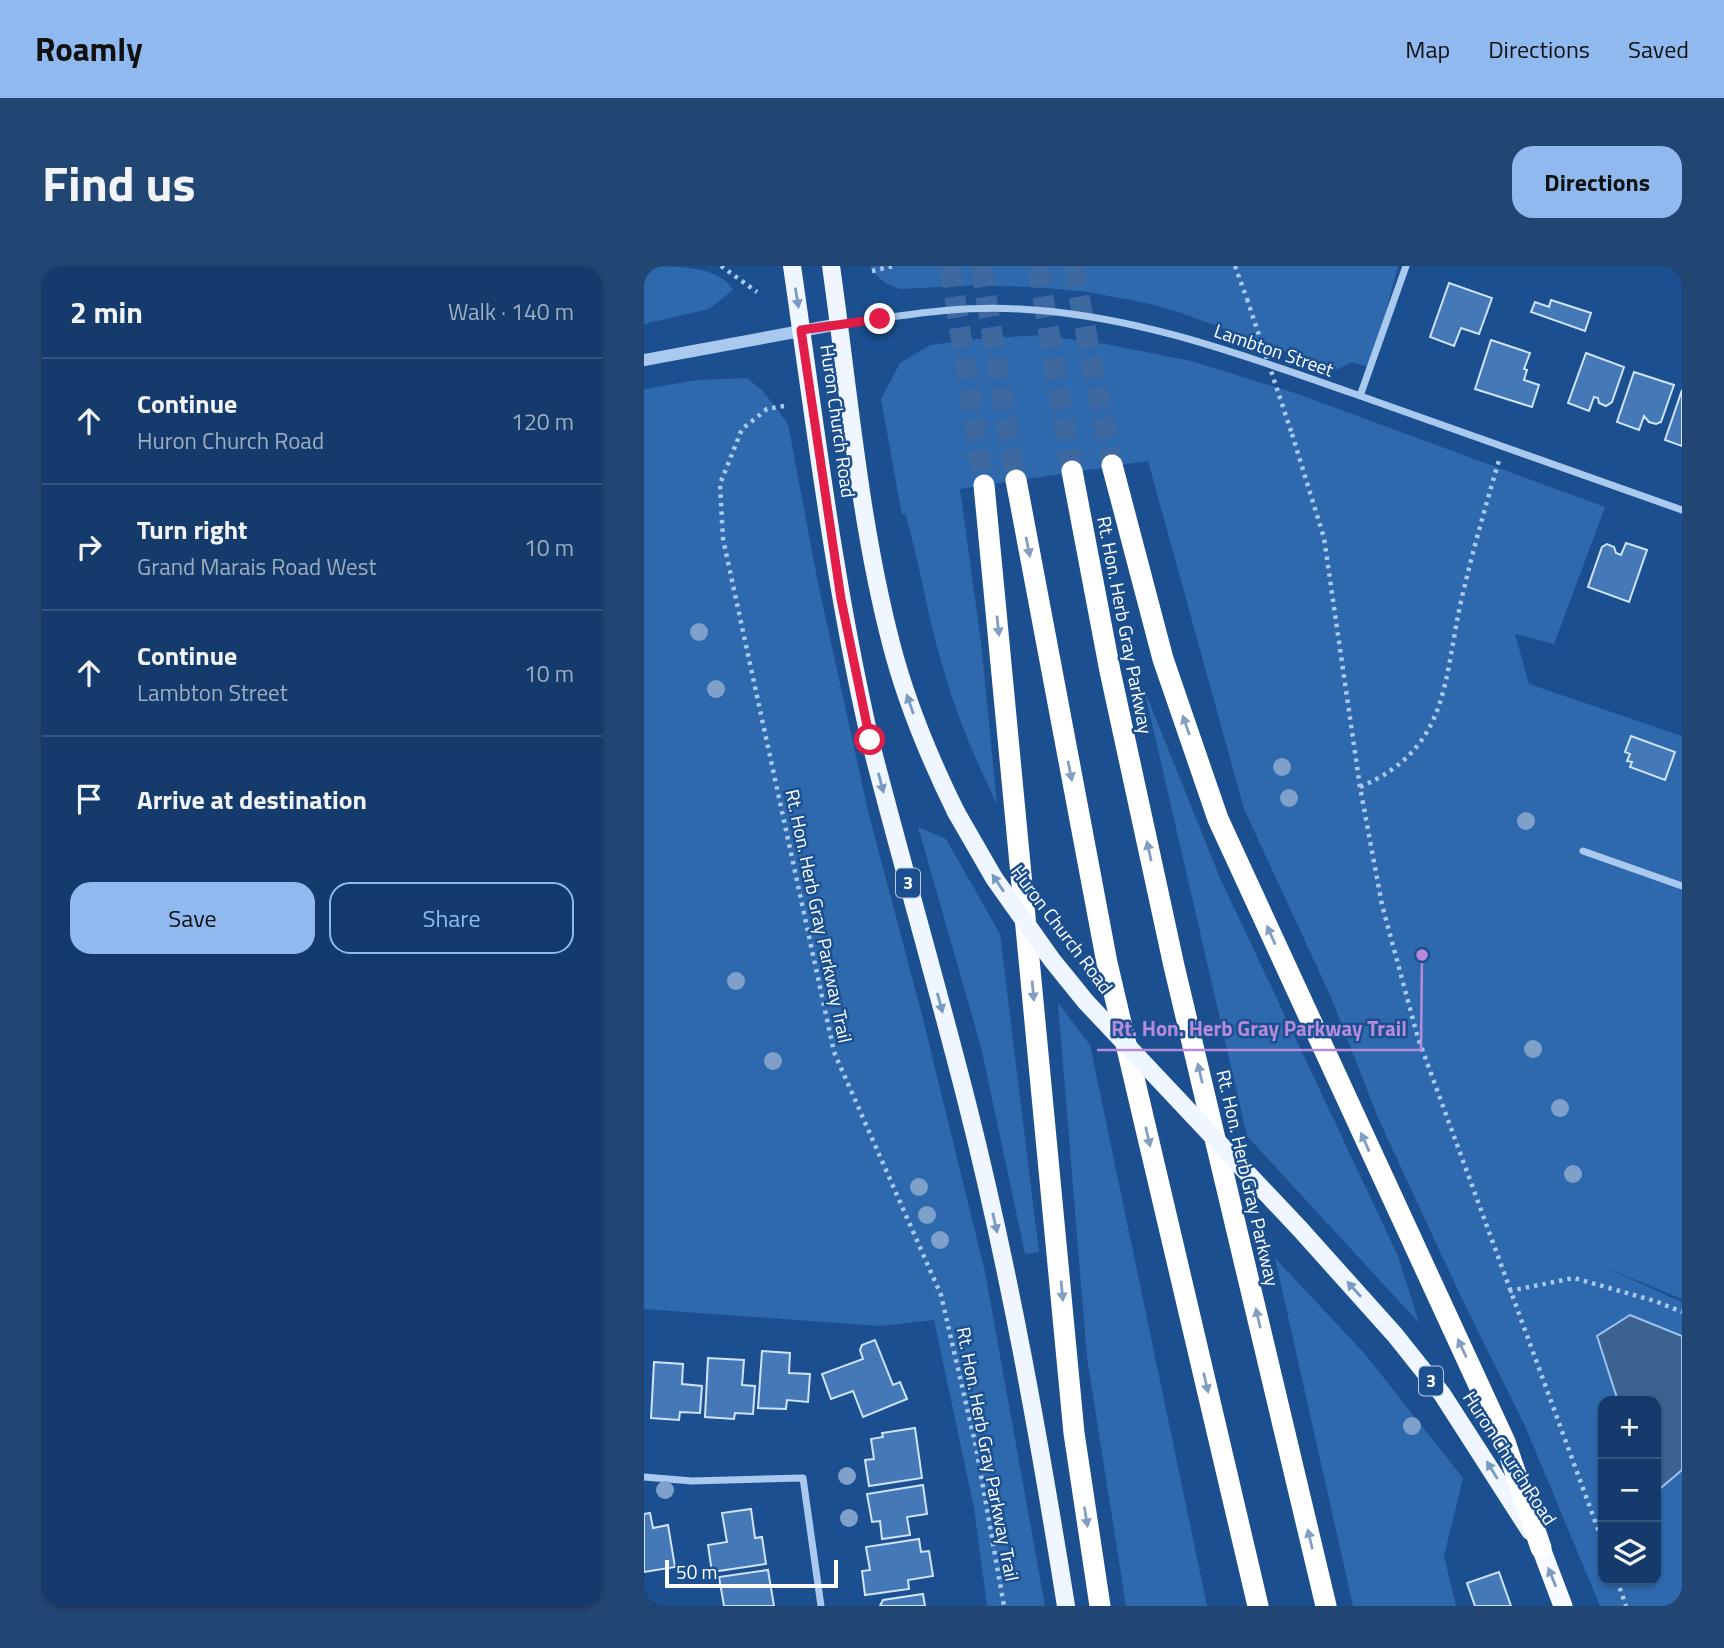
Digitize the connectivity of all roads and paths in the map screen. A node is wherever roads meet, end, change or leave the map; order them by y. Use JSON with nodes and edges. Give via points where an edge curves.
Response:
{"nodes":[{"id":1,"x":721,"y":266,"type":"edge"},
{"id":2,"x":792,"y":266,"type":"edge"},
{"id":3,"x":831,"y":266,"type":"edge"},
{"id":4,"x":893,"y":266,"type":"edge"},
{"id":5,"x":1235,"y":266,"type":"edge"},
{"id":6,"x":1406,"y":266,"type":"edge"},
{"id":7,"x":872,"y":271,"type":"dead end"},
{"id":8,"x":757,"y":292,"type":"dead end"},
{"id":9,"x":839,"y":324,"type":"junction"},
{"id":10,"x":801,"y":330,"type":"junction"},
{"id":11,"x":644,"y":360,"type":"edge"},
{"id":12,"x":1360,"y":396,"type":"junction"},
{"id":13,"x":784,"y":406,"type":"dead end"},
{"id":14,"x":1503,"y":446,"type":"junction"},
{"id":15,"x":1112,"y":465,"type":"tunnel mouth"},
{"id":16,"x":1072,"y":471,"type":"tunnel mouth"},
{"id":17,"x":1016,"y":480,"type":"tunnel mouth"},
{"id":18,"x":984,"y":485,"type":"tunnel mouth"},
{"id":19,"x":1682,"y":510,"type":"edge"},
{"id":20,"x":1360,"y":787,"type":"junction"},
{"id":21,"x":1583,"y":851,"type":"dead end"},
{"id":22,"x":1682,"y":886,"type":"edge"},
{"id":23,"x":1509,"y":1291,"type":"junction"},
{"id":24,"x":1682,"y":1312,"type":"edge"},
{"id":25,"x":644,"y":1477,"type":"edge"},
{"id":26,"x":1598,"y":1530,"type":"edge"},
{"id":27,"x":1541,"y":1548,"type":"junction"},
{"id":28,"x":1619,"y":1585,"type":"edge"},
{"id":29,"x":821,"y":1606,"type":"edge"},
{"id":30,"x":1004,"y":1606,"type":"edge"},
{"id":31,"x":1066,"y":1606,"type":"edge"},
{"id":32,"x":1100,"y":1606,"type":"edge"},
{"id":33,"x":1258,"y":1606,"type":"edge"},
{"id":34,"x":1326,"y":1606,"type":"edge"},
{"id":35,"x":1563,"y":1606,"type":"edge"},
{"id":36,"x":1626,"y":1606,"type":"edge"}],
"edges":[{"from":1,"to":8,"type":"path"},
{"from":2,"to":10,"type":"main road","name":"Huron Church Road","number":"3","one_way":true},
{"from":3,"to":9,"type":"main road","name":"Huron Church Road","number":"3"},
{"from":4,"to":7,"type":"path"},
{"from":5,"to":20,"type":"path","bridge":true,"via":[[1324,538]]},
{"from":6,"to":12,"type":"street"},
{"from":9,"to":10,"type":"street"},
{"from":9,"to":12,"type":"street","name":"Lambton Street","via":[[984,308],[1067,313],[1153,328]]},
{"from":27,"to":9,"type":"main road","name":"Huron Church Road","number":"3","one_way":true,"bridge":true,"via":[[1442,1394],[1300,1229],[1086,1002],[1008,899],[956,812],[932,762],[891,644],[865,516]]},
{"from":10,"to":11,"type":"street"},
{"from":10,"to":31,"type":"main road","name":"Huron Church Road","number":"3","one_way":true,"via":[[857,684],[988,1192],[1033,1411]]},
{"from":12,"to":14,"type":"street","name":"Lambton Street"},
{"from":13,"to":30,"type":"path","name":"Rt. Hon. Herb Gray Parkway Trail","via":[[767,409],[742,429],[720,484],[723,539],[834,1052],[942,1295],[976,1447]]},
{"from":14,"to":19,"type":"street","name":"Lambton Street"},
{"from":14,"to":20,"type":"path","via":[[1482,515],[1436,714],[1403,763]]},
{"from":27,"to":15,"type":"highway","one_way":true,"via":[[1505,1442],[1218,819],[1163,659]]},
{"from":34,"to":16,"type":"highway","name":"Rt. Hon. Herb Gray Parkway","one_way":true,"via":[[1174,966]]},
{"from":17,"to":33,"type":"highway","one_way":true,"via":[[1107,964]]},
{"from":18,"to":32,"type":"highway","one_way":true,"via":[[1073,1433]]},
{"from":20,"to":23,"type":"path","via":[[1382,905],[1418,1038]]},
{"from":21,"to":22,"type":"street"},
{"from":23,"to":24,"type":"path","via":[[1574,1278]]},
{"from":23,"to":26,"type":"path"},
{"from":25,"to":29,"type":"street","via":[[692,1481],[803,1478]]},
{"from":35,"to":27,"type":"highway","name":"Huron Church Road","number":"3","one_way":true},
{"from":28,"to":36,"type":"path"}]}
